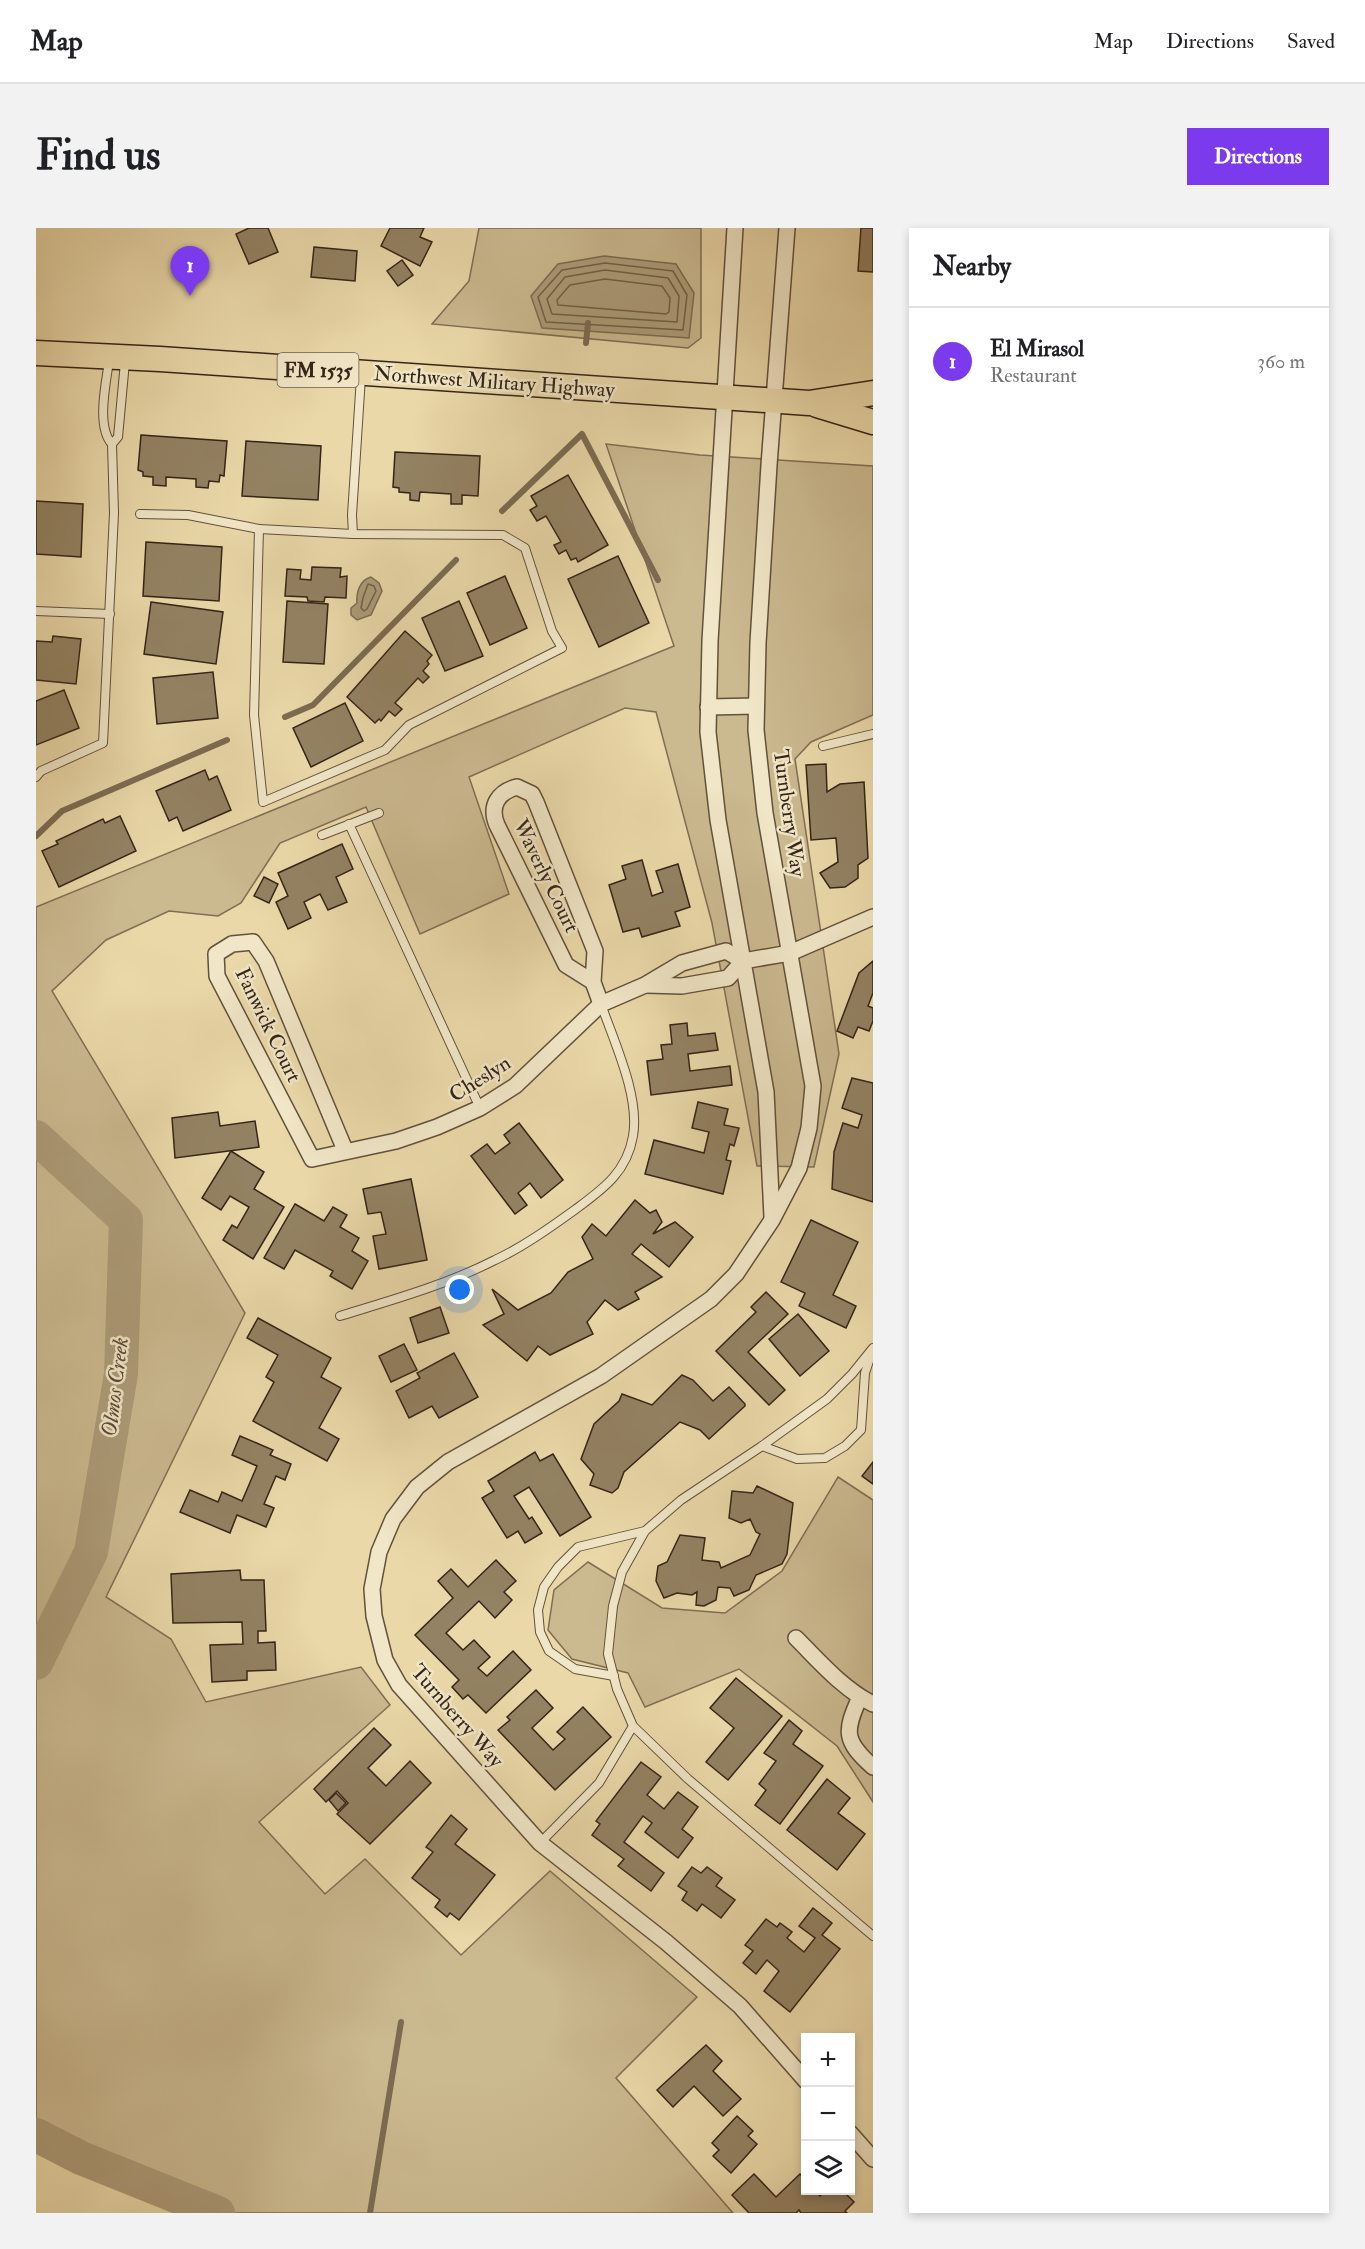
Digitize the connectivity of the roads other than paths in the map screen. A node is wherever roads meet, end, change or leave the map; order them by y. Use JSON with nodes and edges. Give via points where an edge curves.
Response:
{"nodes":[{"id":1,"x":735,"y":228,"type":"edge"},
{"id":2,"x":787,"y":228,"type":"edge"},
{"id":3,"x":36,"y":353,"type":"edge"},
{"id":4,"x":118,"y":357,"type":"junction"},
{"id":5,"x":361,"y":373,"type":"junction"},
{"id":6,"x":873,"y":393,"type":"edge"},
{"id":7,"x":724,"y":398,"type":"junction"},
{"id":8,"x":774,"y":400,"type":"junction"},
{"id":9,"x":809,"y":403,"type":"junction"},
{"id":10,"x":873,"y":422,"type":"edge"},
{"id":11,"x":112,"y":444,"type":"junction"},
{"id":12,"x":140,"y":514,"type":"dead end"},
{"id":13,"x":259,"y":529,"type":"junction"},
{"id":14,"x":353,"y":534,"type":"junction"},
{"id":15,"x":36,"y":611,"type":"edge"},
{"id":16,"x":110,"y":614,"type":"junction"},
{"id":17,"x":756,"y":706,"type":"junction"},
{"id":18,"x":708,"y":707,"type":"junction"},
{"id":19,"x":873,"y":734,"type":"edge"},
{"id":20,"x":823,"y":746,"type":"dead end"},
{"id":21,"x":36,"y":777,"type":"edge"},
{"id":22,"x":379,"y":813,"type":"dead end"},
{"id":23,"x":349,"y":824,"type":"junction"},
{"id":24,"x":322,"y":835,"type":"dead end"},
{"id":25,"x":873,"y":917,"type":"edge"},
{"id":26,"x":790,"y":953,"type":"junction"},
{"id":27,"x":743,"y":961,"type":"junction"},
{"id":28,"x":592,"y":982,"type":"junction"},
{"id":29,"x":645,"y":985,"type":"junction"},
{"id":30,"x":601,"y":1004,"type":"junction"},
{"id":31,"x":480,"y":1108,"type":"junction"},
{"id":32,"x":345,"y":1150,"type":"junction"},
{"id":33,"x":312,"y":1159,"type":"joint"},
{"id":34,"x":772,"y":1221,"type":"junction"},
{"id":35,"x":340,"y":1316,"type":"dead end"},
{"id":36,"x":762,"y":1446,"type":"junction"},
{"id":37,"x":645,"y":1531,"type":"junction"},
{"id":38,"x":796,"y":1638,"type":"dead end"},
{"id":39,"x":614,"y":1676,"type":"junction"},
{"id":40,"x":866,"y":1700,"type":"edge"},
{"id":41,"x":633,"y":1726,"type":"junction"},
{"id":42,"x":873,"y":1767,"type":"edge"},
{"id":43,"x":540,"y":1843,"type":"junction"},
{"id":44,"x":873,"y":1936,"type":"edge"},
{"id":45,"x":801,"y":2075,"type":"edge"},
{"id":46,"x":855,"y":2139,"type":"edge"},
{"id":47,"x":873,"y":2159,"type":"edge"}],
"edges":[{"from":1,"to":7,"type":"street"},
{"from":2,"to":8,"type":"street","name":"Turnberry Way"},
{"from":3,"to":4,"type":"main road","name":"Northwest Military Highway","number":"FM 1535"},
{"from":4,"to":5,"type":"main road","name":"Northwest Military Highway","number":"FM 1535"},
{"from":4,"to":11,"type":"lane","via":[[118,437]]},
{"from":4,"to":11,"type":"lane","via":[[103,414]]},
{"from":5,"to":7,"type":"main road","name":"Northwest Military Highway","number":"FM 1535"},
{"from":5,"to":14,"type":"lane"},
{"from":6,"to":9,"type":"main road","name":"Northwest Military Highway","number":"FM 1535"},
{"from":7,"to":8,"type":"main road","name":"Northwest Military Highway","number":"FM 1535"},
{"from":7,"to":18,"type":"street"},
{"from":8,"to":9,"type":"main road","name":"Northwest Military Highway","number":"FM 1535"},
{"from":8,"to":17,"type":"street","name":"Turnberry Way"},
{"from":9,"to":10,"type":"main road","name":"Northwest Military Highway","number":"FM 1535"},
{"from":11,"to":16,"type":"lane"},
{"from":12,"to":13,"type":"lane","via":[[188,515]]},
{"from":13,"to":14,"type":"lane"},
{"from":13,"to":14,"type":"lane","via":[[254,715],[263,802],[385,750],[409,725],[562,648],[552,631],[525,548],[504,536]]},
{"from":15,"to":16,"type":"lane"},
{"from":16,"to":21,"type":"lane","via":[[103,743],[41,771]]},
{"from":17,"to":18,"type":"street"},
{"from":17,"to":26,"type":"street","name":"Turnberry Way","via":[[765,813]]},
{"from":18,"to":27,"type":"street","via":[[718,820]]},
{"from":19,"to":20,"type":"lane"},
{"from":22,"to":23,"type":"lane"},
{"from":23,"to":24,"type":"lane"},
{"from":23,"to":31,"type":"lane"},
{"from":25,"to":26,"type":"street"},
{"from":26,"to":27,"type":"street"},
{"from":26,"to":34,"type":"street","name":"Turnberry Way","via":[[813,1086],[809,1128],[798,1168]]},
{"from":27,"to":29,"type":"street","name":"Cheslyn","via":[[728,978],[682,986]]},
{"from":27,"to":29,"type":"street","name":"Cheslyn","via":[[726,951],[682,963]]},
{"from":27,"to":34,"type":"street","via":[[766,1092]]},
{"from":28,"to":28,"type":"street","name":"Waverly Court","via":[[595,951],[536,801],[532,794],[517,787],[505,790],[493,815],[497,825],[566,965]]},
{"from":28,"to":30,"type":"street","name":"Waverly Court"},
{"from":29,"to":30,"type":"street","name":"Cheslyn"},
{"from":30,"to":31,"type":"street","name":"Cheslyn","via":[[514,1086]]},
{"from":30,"to":35,"type":"lane","via":[[632,1096],[634,1134],[628,1157],[608,1184],[495,1260],[420,1291]]},
{"from":31,"to":32,"type":"street","name":"Cheslyn","via":[[396,1141]]},
{"from":32,"to":33,"type":"street","name":"Cheslyn"},
{"from":32,"to":33,"type":"street","name":"Fanwick Court","via":[[266,961],[253,942],[232,944],[216,954],[217,976]]},
{"from":34,"to":43,"type":"street","name":"Turnberry Way","via":[[736,1274],[711,1299],[601,1376],[448,1462],[417,1487],[393,1519],[379,1552],[372,1589],[385,1660],[399,1685]]},
{"from":36,"to":36,"type":"lane","via":[[827,1399],[873,1348],[866,1373],[861,1430],[845,1446],[825,1458],[797,1459]]},
{"from":36,"to":37,"type":"lane","via":[[681,1500]]},
{"from":37,"to":39,"type":"lane","via":[[622,1572],[613,1606],[608,1654]]},
{"from":37,"to":39,"type":"lane","via":[[578,1547],[544,1587],[538,1610],[540,1632],[549,1651],[575,1669]]},
{"from":38,"to":40,"type":"street","via":[[842,1683]]},
{"from":39,"to":41,"type":"lane"},
{"from":40,"to":42,"type":"street","via":[[849,1721],[849,1740]]},
{"from":41,"to":43,"type":"lane","via":[[599,1783]]},
{"from":41,"to":44,"type":"lane","via":[[688,1779]]},
{"from":43,"to":45,"type":"street","name":"Turnberry Way","via":[[740,2006]]},
{"from":46,"to":47,"type":"street"}]}
